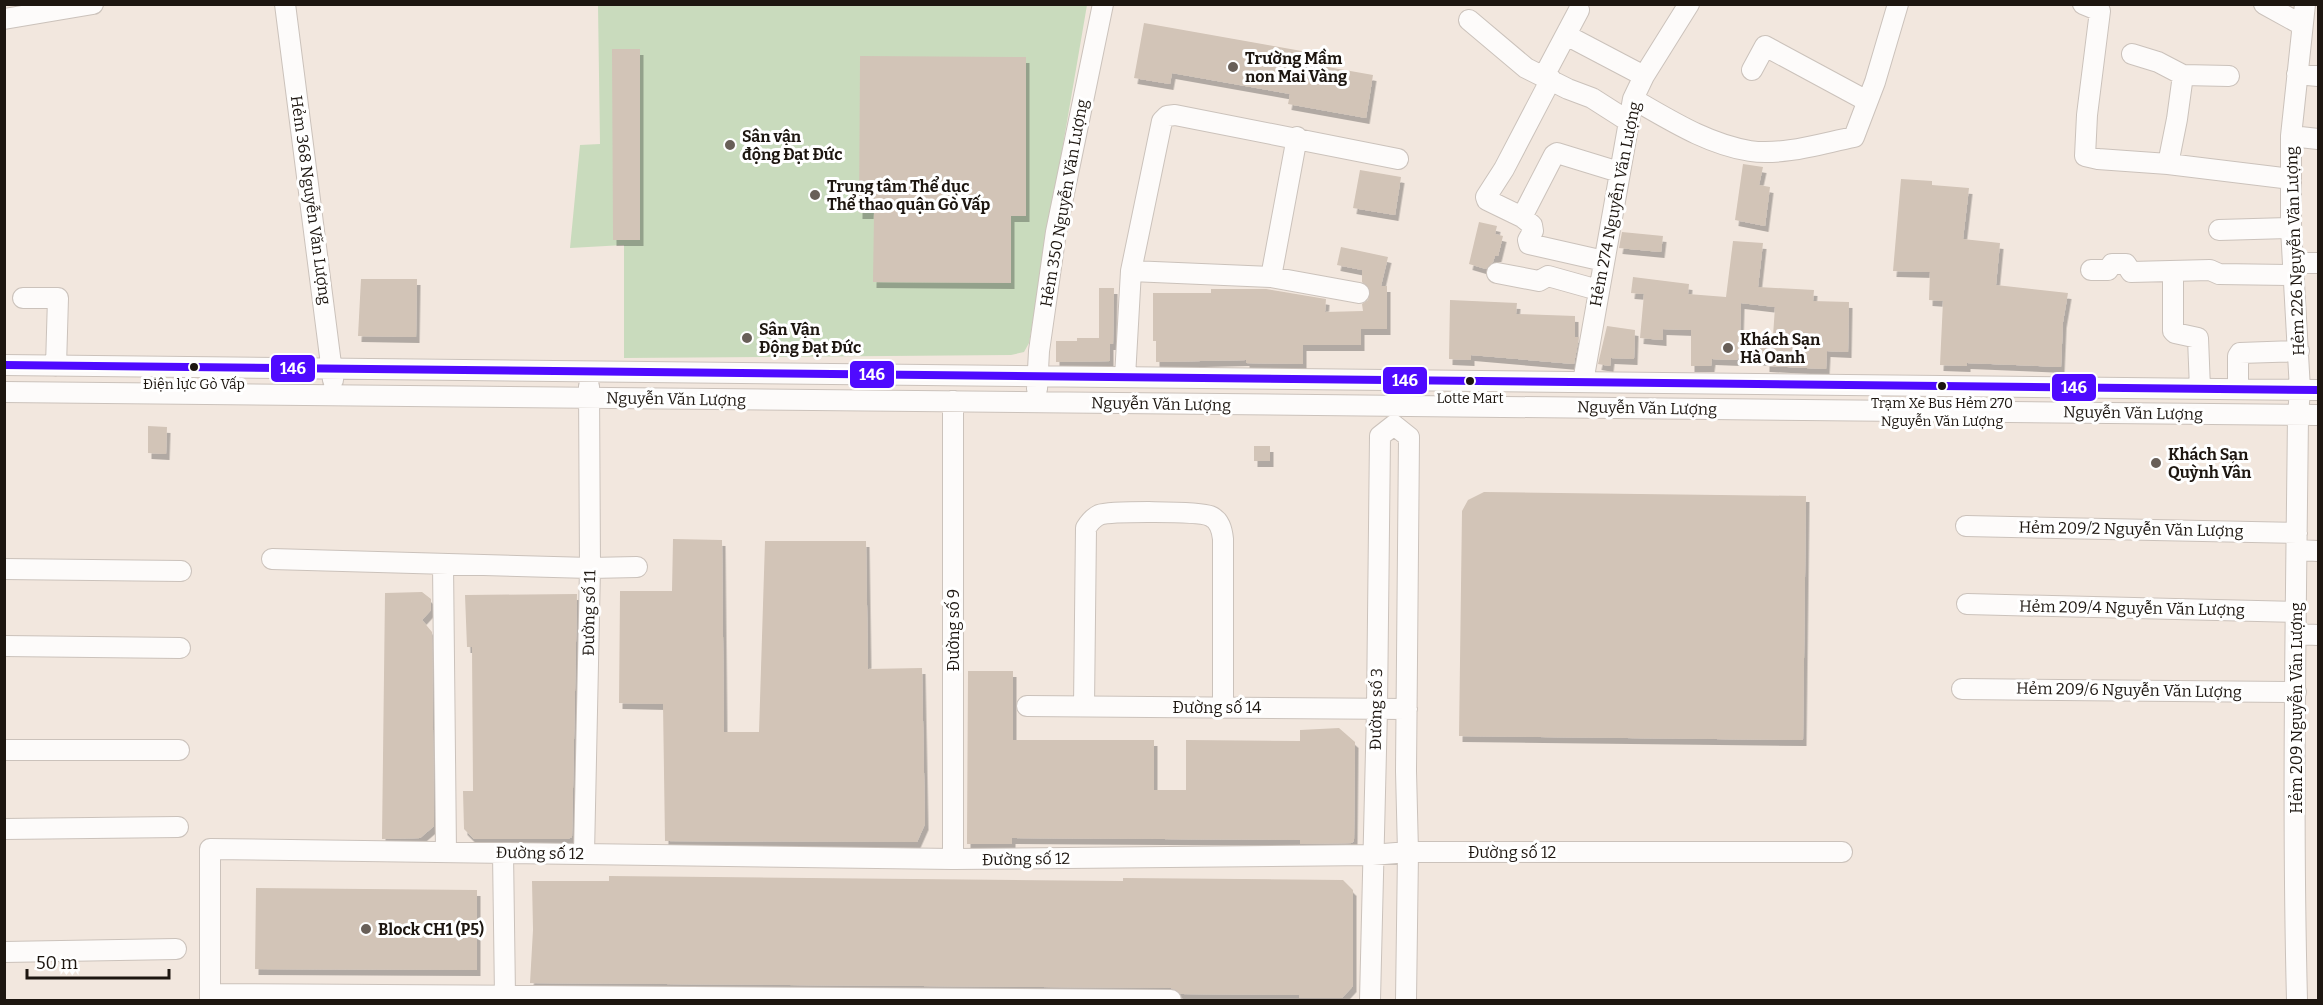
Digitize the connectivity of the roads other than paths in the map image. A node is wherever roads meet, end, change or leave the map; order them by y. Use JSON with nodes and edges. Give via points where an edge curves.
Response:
{"nodes":[{"id":1,"x":93,"y":4,"type":"edge"},
{"id":2,"x":285,"y":4,"type":"edge"},
{"id":3,"x":1103,"y":4,"type":"edge"},
{"id":4,"x":1689,"y":4,"type":"edge"},
{"id":5,"x":1898,"y":4,"type":"edge"},
{"id":6,"x":2083,"y":4,"type":"edge"},
{"id":7,"x":2264,"y":4,"type":"edge"},
{"id":8,"x":2305,"y":4,"type":"edge"},
{"id":9,"x":1579,"y":10,"type":"dead end"},
{"id":10,"x":4,"y":19,"type":"edge"},
{"id":11,"x":1469,"y":20,"type":"dead end"},
{"id":12,"x":2302,"y":25,"type":"junction"},
{"id":13,"x":1566,"y":35,"type":"junction"},
{"id":14,"x":2132,"y":54,"type":"dead end"},
{"id":15,"x":1752,"y":69,"type":"dead end"},
{"id":16,"x":2297,"y":74,"type":"junction"},
{"id":17,"x":2183,"y":75,"type":"junction"},
{"id":18,"x":1644,"y":76,"type":"junction"},
{"id":19,"x":2229,"y":76,"type":"dead end"},
{"id":20,"x":2319,"y":76,"type":"edge"},
{"id":21,"x":1547,"y":77,"type":"junction"},
{"id":22,"x":1633,"y":99,"type":"junction"},
{"id":23,"x":1868,"y":101,"type":"junction"},
{"id":24,"x":1628,"y":121,"type":"junction"},
{"id":25,"x":2291,"y":136,"type":"junction"},
{"id":26,"x":1297,"y":137,"type":"junction"},
{"id":27,"x":2319,"y":139,"type":"edge"},
{"id":28,"x":1398,"y":159,"type":"dead end"},
{"id":29,"x":2168,"y":164,"type":"junction"},
{"id":30,"x":1619,"y":172,"type":"junction"},
{"id":31,"x":2291,"y":179,"type":"junction"},
{"id":32,"x":1522,"y":217,"type":"junction"},
{"id":33,"x":2291,"y":228,"type":"junction"},
{"id":34,"x":2219,"y":230,"type":"dead end"},
{"id":35,"x":1604,"y":261,"type":"junction"},
{"id":36,"x":2319,"y":263,"type":"edge"},
{"id":37,"x":2294,"y":269,"type":"junction"},
{"id":38,"x":2091,"y":270,"type":"dead end"},
{"id":39,"x":1131,"y":271,"type":"junction"},
{"id":40,"x":2173,"y":271,"type":"junction"},
{"id":41,"x":1497,"y":273,"type":"dead end"},
{"id":42,"x":1271,"y":278,"type":"junction"},
{"id":43,"x":1598,"y":290,"type":"junction"},
{"id":44,"x":1359,"y":292,"type":"dead end"},
{"id":45,"x":23,"y":298,"type":"dead end"},
{"id":46,"x":2299,"y":351,"type":"junction"},
{"id":47,"x":4,"y":365,"type":"edge"},
{"id":48,"x":56,"y":366,"type":"junction"},
{"id":49,"x":333,"y":369,"type":"junction"},
{"id":50,"x":589,"y":372,"type":"junction"},
{"id":51,"x":1036,"y":376,"type":"junction"},
{"id":52,"x":1125,"y":377,"type":"junction"},
{"id":53,"x":1397,"y":380,"type":"junction"},
{"id":54,"x":1583,"y":382,"type":"junction"},
{"id":55,"x":1841,"y":385,"type":"junction"},
{"id":56,"x":1865,"y":385,"type":"junction"},
{"id":57,"x":2200,"y":389,"type":"junction"},
{"id":58,"x":2238,"y":389,"type":"junction"},
{"id":59,"x":2309,"y":390,"type":"edge"},
{"id":60,"x":4,"y":392,"type":"edge"},
{"id":61,"x":333,"y":395,"type":"junction"},
{"id":62,"x":589,"y":398,"type":"junction"},
{"id":63,"x":953,"y":401,"type":"junction"},
{"id":64,"x":1036,"y":402,"type":"junction"},
{"id":65,"x":1841,"y":411,"type":"junction"},
{"id":66,"x":1865,"y":411,"type":"junction"},
{"id":67,"x":1395,"y":415,"type":"junction"},
{"id":68,"x":2298,"y":415,"type":"junction"},
{"id":69,"x":2319,"y":415,"type":"edge"},
{"id":70,"x":1966,"y":526,"type":"dead end"},
{"id":71,"x":2296,"y":542,"type":"junction"},
{"id":72,"x":2319,"y":551,"type":"edge"},
{"id":73,"x":272,"y":559,"type":"dead end"},
{"id":74,"x":443,"y":564,"type":"junction"},
{"id":75,"x":637,"y":567,"type":"dead end"},
{"id":76,"x":590,"y":568,"type":"junction"},
{"id":77,"x":4,"y":569,"type":"edge"},
{"id":78,"x":181,"y":571,"type":"dead end"},
{"id":79,"x":1967,"y":604,"type":"dead end"},
{"id":80,"x":2296,"y":612,"type":"junction"},
{"id":81,"x":2296,"y":634,"type":"junction"},
{"id":82,"x":2319,"y":635,"type":"edge"},
{"id":83,"x":4,"y":646,"type":"edge"},
{"id":84,"x":180,"y":648,"type":"dead end"},
{"id":85,"x":1962,"y":688,"type":"dead end"},
{"id":86,"x":2296,"y":692,"type":"junction"},
{"id":87,"x":1027,"y":706,"type":"dead end"},
{"id":88,"x":1084,"y":706,"type":"junction"},
{"id":89,"x":1222,"y":707,"type":"junction"},
{"id":90,"x":1377,"y":709,"type":"junction"},
{"id":91,"x":1407,"y":709,"type":"junction"},
{"id":92,"x":4,"y":750,"type":"edge"},
{"id":93,"x":179,"y":750,"type":"dead end"},
{"id":94,"x":178,"y":827,"type":"dead end"},
{"id":95,"x":4,"y":829,"type":"edge"},
{"id":96,"x":446,"y":852,"type":"junction"},
{"id":97,"x":1408,"y":852,"type":"junction"},
{"id":98,"x":1842,"y":852,"type":"dead end"},
{"id":99,"x":503,"y":853,"type":"junction"},
{"id":100,"x":584,"y":854,"type":"junction"},
{"id":101,"x":1372,"y":855,"type":"junction"},
{"id":102,"x":953,"y":859,"type":"junction"},
{"id":103,"x":176,"y":949,"type":"dead end"},
{"id":104,"x":4,"y":952,"type":"edge"},
{"id":105,"x":505,"y":996,"type":"junction"},
{"id":106,"x":210,"y":997,"type":"edge"},
{"id":107,"x":580,"y":998,"type":"edge"},
{"id":108,"x":736,"y":999,"type":"edge"},
{"id":109,"x":1171,"y":1000,"type":"edge"},
{"id":110,"x":1370,"y":1000,"type":"edge"},
{"id":111,"x":1406,"y":1000,"type":"edge"},
{"id":112,"x":2297,"y":1000,"type":"edge"}],
"edges":[{"from":1,"to":10,"type":"street"},
{"from":2,"to":49,"type":"street","name":"Hẻm 368 Nguyễn Văn Lượng"},
{"from":3,"to":51,"type":"street","name":"Hẻm 350 Nguyễn Văn Lượng","via":[[1056,231]]},
{"from":4,"to":18,"type":"street","name":"Hẻm 274 Nguyễn Văn Lượng"},
{"from":5,"to":23,"type":"street"},
{"from":6,"to":29,"type":"street","via":[[2100,11],[2085,156]]},
{"from":7,"to":12,"type":"street"},
{"from":8,"to":12,"type":"street","name":"Hẻm 226 Nguyễn Văn Lượng"},
{"from":9,"to":13,"type":"street"},
{"from":11,"to":21,"type":"street","via":[[1526,68]]},
{"from":12,"to":16,"type":"street","name":"Hẻm 226 Nguyễn Văn Lượng"},
{"from":13,"to":18,"type":"street"},
{"from":13,"to":21,"type":"street"},
{"from":14,"to":17,"type":"street"},
{"from":15,"to":23,"type":"street","via":[[1765,46]]},
{"from":16,"to":20,"type":"street"},
{"from":16,"to":25,"type":"street","name":"Hẻm 226 Nguyễn Văn Lượng"},
{"from":17,"to":19,"type":"street"},
{"from":17,"to":29,"type":"street"},
{"from":18,"to":22,"type":"street","name":"Hẻm 274 Nguyễn Văn Lượng"},
{"from":21,"to":24,"type":"street","via":[[1592,98]]},
{"from":21,"to":32,"type":"street","via":[[1504,169],[1486,194],[1487,200]]},
{"from":22,"to":23,"type":"street","via":[[1708,140],[1751,151],[1791,149],[1854,137]]},
{"from":22,"to":24,"type":"street","name":"Hẻm 274 Nguyễn Văn Lượng"},
{"from":24,"to":30,"type":"street","name":"Hẻm 274 Nguyễn Văn Lượng"},
{"from":25,"to":27,"type":"street"},
{"from":25,"to":31,"type":"street","name":"Hẻm 226 Nguyễn Văn Lượng"},
{"from":26,"to":28,"type":"street"},
{"from":26,"to":39,"type":"street","via":[[1167,116],[1162,121]]},
{"from":26,"to":42,"type":"street"},
{"from":29,"to":31,"type":"street"},
{"from":30,"to":32,"type":"street","via":[[1557,153]]},
{"from":30,"to":35,"type":"street","name":"Hẻm 274 Nguyễn Văn Lượng"},
{"from":31,"to":33,"type":"street","name":"Hẻm 226 Nguyễn Văn Lượng"},
{"from":32,"to":35,"type":"street","via":[[1533,228],[1529,244]]},
{"from":33,"to":34,"type":"street"},
{"from":33,"to":37,"type":"street","name":"Hẻm 226 Nguyễn Văn Lượng"},
{"from":35,"to":43,"type":"street","name":"Hẻm 274 Nguyễn Văn Lượng"},
{"from":36,"to":37,"type":"street"},
{"from":37,"to":40,"type":"street","via":[[2219,274],[2210,270]]},
{"from":37,"to":46,"type":"street","name":"Hẻm 226 Nguyễn Văn Lượng"},
{"from":38,"to":40,"type":"street","via":[[2126,264],[2132,272]]},
{"from":39,"to":42,"type":"street"},
{"from":39,"to":52,"type":"street"},
{"from":40,"to":57,"type":"street","via":[[2174,331],[2198,338]]},
{"from":41,"to":43,"type":"street","via":[[1539,281],[1548,276]]},
{"from":42,"to":44,"type":"street"},
{"from":43,"to":54,"type":"street","name":"Hẻm 274 Nguyễn Văn Lượng"},
{"from":45,"to":48,"type":"street","via":[[58,298]]},
{"from":46,"to":58,"type":"street","via":[[2240,353]]},
{"from":46,"to":59,"type":"street","name":"Hẻm 226 Nguyễn Văn Lượng"},
{"from":47,"to":48,"type":"street","name":"Nguyễn Văn Lượng"},
{"from":48,"to":49,"type":"street","name":"Nguyễn Văn Lượng"},
{"from":49,"to":50,"type":"street","name":"Nguyễn Văn Lượng"},
{"from":49,"to":61,"type":"street","name":"Hẻm 368 Nguyễn Văn Lượng"},
{"from":50,"to":51,"type":"street","name":"Nguyễn Văn Lượng"},
{"from":50,"to":62,"type":"street","name":"Đường số 11"},
{"from":51,"to":52,"type":"street","name":"Nguyễn Văn Lượng"},
{"from":51,"to":64,"type":"street","name":"Hẻm 350 Nguyễn Văn Lượng"},
{"from":52,"to":53,"type":"street","name":"Nguyễn Văn Lượng"},
{"from":53,"to":54,"type":"street","name":"Nguyễn Văn Lượng"},
{"from":53,"to":67,"type":"street"},
{"from":54,"to":55,"type":"street","name":"Nguyễn Văn Lượng"},
{"from":55,"to":56,"type":"street","name":"Nguyễn Văn Lượng"},
{"from":55,"to":65,"type":"street"},
{"from":56,"to":57,"type":"street","name":"Nguyễn Văn Lượng"},
{"from":56,"to":66,"type":"street"},
{"from":57,"to":58,"type":"street","name":"Nguyễn Văn Lượng"},
{"from":58,"to":59,"type":"street","name":"Nguyễn Văn Lượng"},
{"from":59,"to":68,"type":"street","name":"Hẻm 226 Nguyễn Văn Lượng"},
{"from":60,"to":61,"type":"street","name":"Nguyễn Văn Lượng"},
{"from":61,"to":62,"type":"street","name":"Nguyễn Văn Lượng"},
{"from":62,"to":63,"type":"street","name":"Nguyễn Văn Lượng"},
{"from":62,"to":76,"type":"street","name":"Đường số 11"},
{"from":63,"to":64,"type":"street","name":"Nguyễn Văn Lượng"},
{"from":63,"to":102,"type":"street","name":"Đường số 9"},
{"from":64,"to":67,"type":"street","name":"Nguyễn Văn Lượng"},
{"from":65,"to":66,"type":"street","name":"Nguyễn Văn Lượng"},
{"from":65,"to":67,"type":"street","name":"Nguyễn Văn Lượng"},
{"from":66,"to":68,"type":"street","name":"Nguyễn Văn Lượng"},
{"from":67,"to":90,"type":"street","name":"Đường số 3","via":[[1380,436]]},
{"from":67,"to":91,"type":"street","name":"Đường số 3","via":[[1409,437]]},
{"from":68,"to":69,"type":"street","name":"Nguyễn Văn Lượng"},
{"from":68,"to":71,"type":"street","name":"Hẻm 209 Nguyễn Văn Lượng"},
{"from":70,"to":71,"type":"street","name":"Hẻm 209/2 Nguyễn Văn Lượng"},
{"from":71,"to":72,"type":"street","name":"Hẻm 209/2 Nguyễn Văn Lượng"},
{"from":71,"to":80,"type":"street","name":"Hẻm 209 Nguyễn Văn Lượng"},
{"from":73,"to":74,"type":"street"},
{"from":74,"to":76,"type":"street"},
{"from":74,"to":96,"type":"street"},
{"from":75,"to":76,"type":"street"},
{"from":76,"to":100,"type":"street","name":"Đường số 11"},
{"from":77,"to":78,"type":"street"},
{"from":79,"to":80,"type":"street","name":"Hẻm 209/4 Nguyễn Văn Lượng"},
{"from":80,"to":81,"type":"street","name":"Hẻm 209 Nguyễn Văn Lượng"},
{"from":81,"to":82,"type":"street"},
{"from":81,"to":86,"type":"street","name":"Hẻm 209 Nguyễn Văn Lượng"},
{"from":83,"to":84,"type":"street"},
{"from":85,"to":86,"type":"street","name":"Hẻm 209/6 Nguyễn Văn Lượng"},
{"from":86,"to":112,"type":"street","name":"Hẻm 209 Nguyễn Văn Lượng"},
{"from":87,"to":88,"type":"street","name":"Đường số 14"},
{"from":88,"to":89,"type":"street","name":"Đường số 14"},
{"from":88,"to":89,"type":"street","via":[[1086,528],[1098,516],[1145,513],[1203,515],[1220,525]]},
{"from":89,"to":90,"type":"street","name":"Đường số 14"},
{"from":90,"to":91,"type":"street","name":"Đường số 14"},
{"from":90,"to":101,"type":"street","name":"Đường số 3"},
{"from":91,"to":97,"type":"street","name":"Đường số 3"},
{"from":92,"to":93,"type":"street"},
{"from":94,"to":95,"type":"street"},
{"from":96,"to":99,"type":"street","name":"Đường số 12"},
{"from":96,"to":106,"type":"street","name":"Đường số 12","via":[[210,849]]},
{"from":97,"to":98,"type":"street","name":"Đường số 12"},
{"from":97,"to":101,"type":"street","name":"Đường số 12"},
{"from":97,"to":111,"type":"street","name":"Đường số 3"},
{"from":99,"to":100,"type":"street","name":"Đường số 12"},
{"from":99,"to":105,"type":"street"},
{"from":100,"to":102,"type":"street","name":"Đường số 12"},
{"from":101,"to":102,"type":"street","name":"Đường số 12"},
{"from":101,"to":110,"type":"street","name":"Đường số 3"},
{"from":103,"to":104,"type":"street"},
{"from":105,"to":106,"type":"street"},
{"from":105,"to":107,"type":"street"},
{"from":107,"to":108,"type":"street"},
{"from":108,"to":109,"type":"street"}]}
